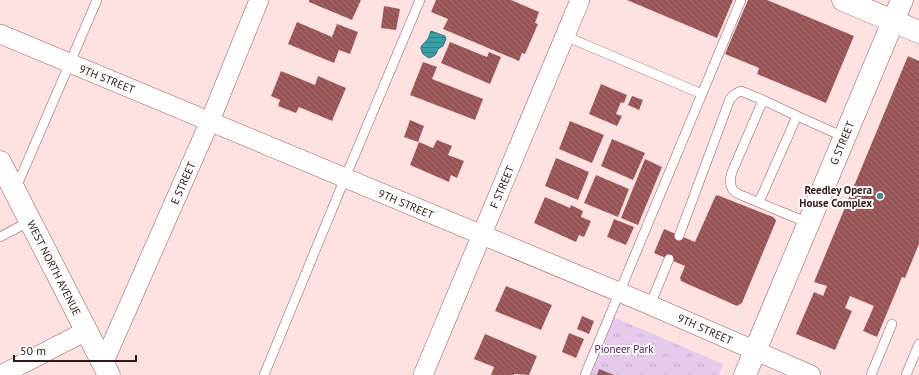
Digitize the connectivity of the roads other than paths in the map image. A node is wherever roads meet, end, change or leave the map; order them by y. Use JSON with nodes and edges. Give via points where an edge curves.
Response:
{"nodes":[{"id":1,"x":96,"y":0,"type":"edge"},
{"id":2,"x":259,"y":0,"type":"edge"},
{"id":3,"x":420,"y":0,"type":"edge"},
{"id":4,"x":580,"y":0,"type":"edge"},
{"id":5,"x":741,"y":0,"type":"edge"},
{"id":6,"x":843,"y":0,"type":"edge"},
{"id":7,"x":902,"y":0,"type":"edge"},
{"id":8,"x":893,"y":21,"type":"junction"},
{"id":9,"x":919,"y":32,"type":"edge"},
{"id":10,"x":0,"y":34,"type":"edge"},
{"id":11,"x":565,"y":36,"type":"junction"},
{"id":12,"x":70,"y":63,"type":"junction"},
{"id":13,"x":702,"y":94,"type":"junction"},
{"id":14,"x":763,"y":100,"type":"junction"},
{"id":15,"x":798,"y":116,"type":"junction"},
{"id":16,"x":210,"y":121,"type":"junction"},
{"id":17,"x":844,"y":137,"type":"junction"},
{"id":18,"x":0,"y":162,"type":"edge"},
{"id":19,"x":345,"y":178,"type":"junction"},
{"id":20,"x":15,"y":191,"type":"junction"},
{"id":21,"x":759,"y":202,"type":"junction"},
{"id":22,"x":30,"y":221,"type":"junction"},
{"id":23,"x":808,"y":223,"type":"junction"},
{"id":24,"x":482,"y":235,"type":"junction"},
{"id":25,"x":679,"y":236,"type":"dead end"},
{"id":26,"x":0,"y":237,"type":"edge"},
{"id":27,"x":669,"y":259,"type":"dead end"},
{"id":28,"x":619,"y":292,"type":"junction"},
{"id":29,"x":650,"y":305,"type":"junction"},
{"id":30,"x":892,"y":324,"type":"dead end"},
{"id":31,"x":86,"y":331,"type":"junction"},
{"id":32,"x":919,"y":344,"type":"edge"},
{"id":33,"x":755,"y":350,"type":"junction"},
{"id":34,"x":106,"y":370,"type":"edge"},
{"id":35,"x":1,"y":375,"type":"edge"},
{"id":36,"x":264,"y":375,"type":"edge"},
{"id":37,"x":423,"y":375,"type":"edge"},
{"id":38,"x":585,"y":375,"type":"edge"},
{"id":39,"x":745,"y":375,"type":"edge"},
{"id":40,"x":811,"y":375,"type":"edge"},
{"id":41,"x":871,"y":375,"type":"edge"},
{"id":42,"x":906,"y":375,"type":"edge"}],
"edges":[{"from":1,"to":12,"type":"lane"},
{"from":2,"to":16,"type":"street","name":"E STREET"},
{"from":3,"to":19,"type":"lane"},
{"from":4,"to":11,"type":"street","name":"F STREET"},
{"from":5,"to":13,"type":"lane"},
{"from":6,"to":8,"type":"street"},
{"from":7,"to":8,"type":"street","name":"G STREET"},
{"from":8,"to":9,"type":"street"},
{"from":8,"to":17,"type":"street","name":"G STREET"},
{"from":10,"to":12,"type":"street","name":"9TH STREET"},
{"from":11,"to":13,"type":"lane"},
{"from":11,"to":24,"type":"street","name":"F STREET"},
{"from":12,"to":16,"type":"street","name":"9TH STREET"},
{"from":12,"to":20,"type":"lane"},
{"from":13,"to":28,"type":"lane"},
{"from":14,"to":15,"type":"lane"},
{"from":14,"to":21,"type":"lane","via":[[730,178],[736,192]]},
{"from":14,"to":25,"type":"lane","via":[[741,92],[734,94],[730,99]]},
{"from":15,"to":17,"type":"lane"},
{"from":15,"to":21,"type":"lane"},
{"from":16,"to":19,"type":"street","name":"9TH STREET"},
{"from":16,"to":34,"type":"street","name":"E STREET"},
{"from":17,"to":23,"type":"street","name":"G STREET"},
{"from":18,"to":20,"type":"street","name":"WEST NORTH AVENUE"},
{"from":19,"to":24,"type":"street","name":"9TH STREET"},
{"from":19,"to":36,"type":"lane"},
{"from":20,"to":22,"type":"street","name":"WEST NORTH AVENUE"},
{"from":21,"to":23,"type":"lane"},
{"from":22,"to":26,"type":"lane"},
{"from":22,"to":31,"type":"street","name":"WEST NORTH AVENUE"},
{"from":23,"to":33,"type":"street","name":"G STREET"},
{"from":24,"to":28,"type":"street","name":"9TH STREET"},
{"from":24,"to":37,"type":"street","name":"F STREET"},
{"from":27,"to":29,"type":"lane"},
{"from":28,"to":29,"type":"street","name":"9TH STREET"},
{"from":28,"to":38,"type":"lane"},
{"from":29,"to":33,"type":"street","name":"9TH STREET"},
{"from":30,"to":41,"type":"lane"},
{"from":31,"to":34,"type":"street","name":"WEST NORTH AVENUE"},
{"from":31,"to":35,"type":"street"},
{"from":32,"to":42,"type":"lane"},
{"from":33,"to":39,"type":"street","name":"G STREET"},
{"from":33,"to":40,"type":"street","name":"9TH STREET"}]}
